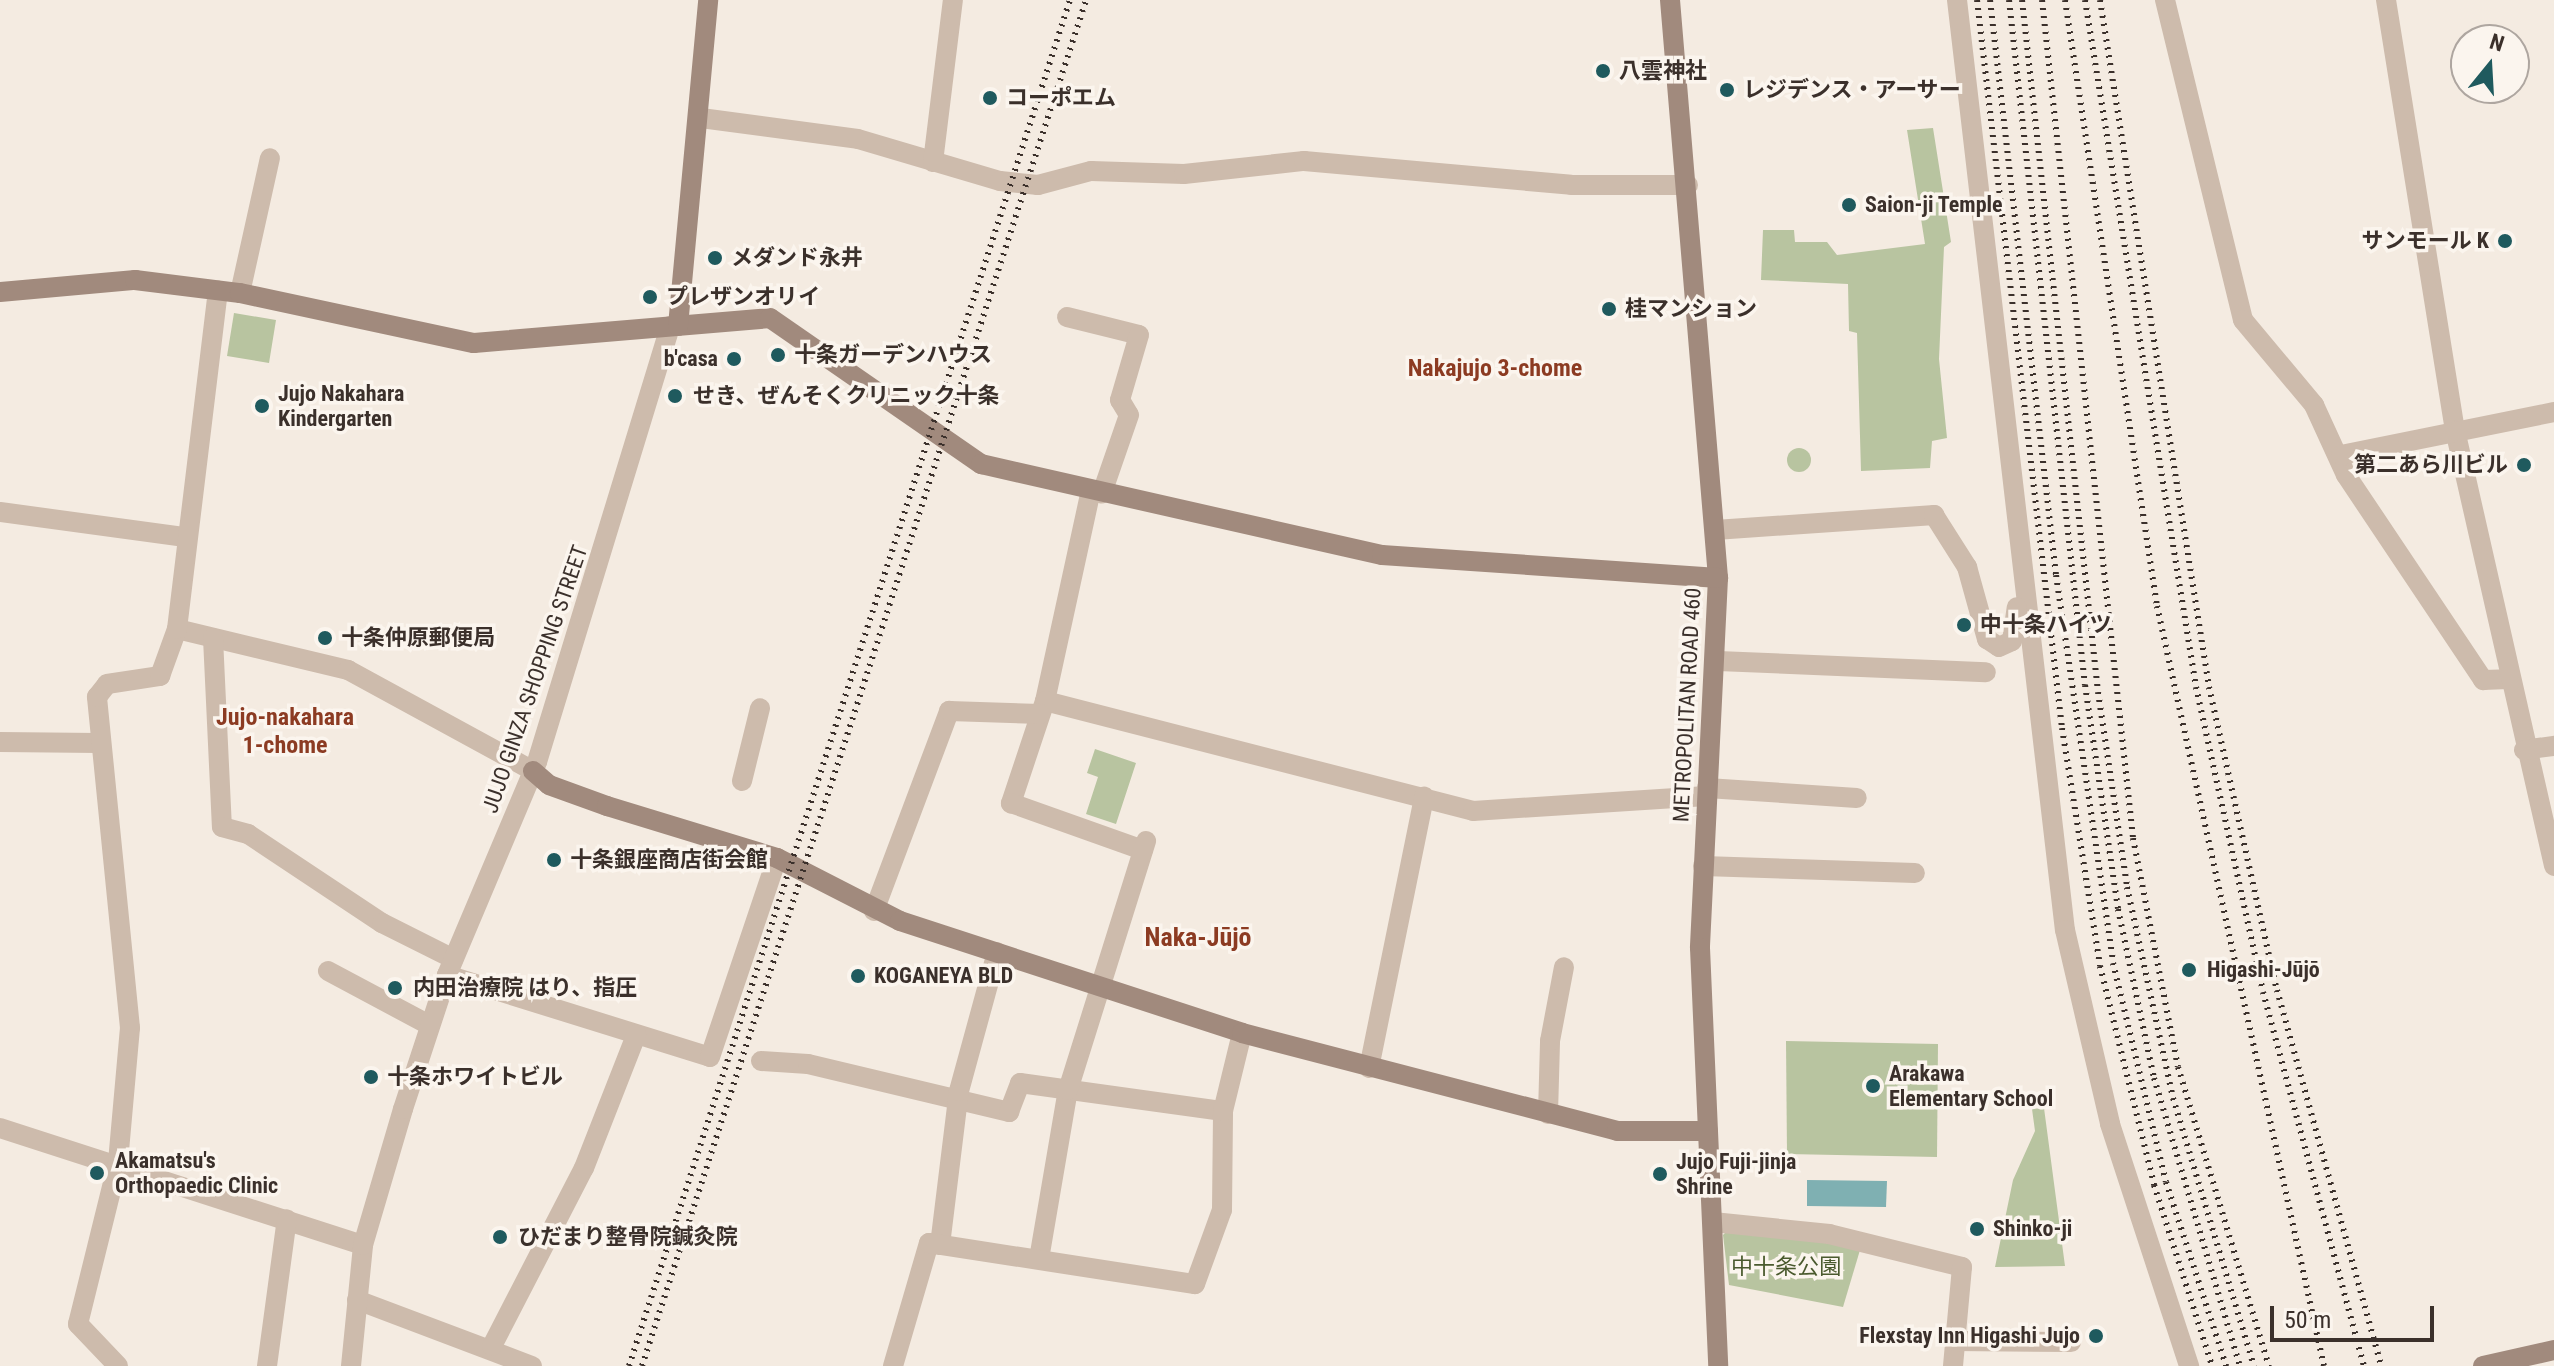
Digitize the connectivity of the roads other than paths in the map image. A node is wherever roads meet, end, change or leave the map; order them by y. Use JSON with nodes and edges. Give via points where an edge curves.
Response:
{"nodes":[{"id":1,"x":708,"y":0,"type":"edge"},
{"id":2,"x":953,"y":0,"type":"edge"},
{"id":3,"x":1670,"y":0,"type":"edge"},
{"id":4,"x":1957,"y":0,"type":"edge"},
{"id":5,"x":2165,"y":0,"type":"edge"},
{"id":6,"x":2386,"y":0,"type":"edge"},
{"id":7,"x":701,"y":118,"type":"junction"},
{"id":8,"x":270,"y":158,"type":"dead end"},
{"id":9,"x":933,"y":162,"type":"junction"},
{"id":10,"x":1688,"y":185,"type":"junction"},
{"id":11,"x":218,"y":290,"type":"junction"},
{"id":12,"x":0,"y":292,"type":"edge"},
{"id":13,"x":240,"y":293,"type":"junction"},
{"id":14,"x":1067,"y":317,"type":"dead end"},
{"id":15,"x":674,"y":326,"type":"junction"},
{"id":16,"x":2554,"y":412,"type":"edge"},
{"id":17,"x":2455,"y":430,"type":"junction"},
{"id":18,"x":2341,"y":455,"type":"junction"},
{"id":19,"x":1096,"y":492,"type":"junction"},
{"id":20,"x":0,"y":512,"type":"edge"},
{"id":21,"x":1715,"y":530,"type":"junction"},
{"id":22,"x":185,"y":537,"type":"junction"},
{"id":23,"x":1718,"y":578,"type":"junction"},
{"id":24,"x":2022,"y":579,"type":"junction"},
{"id":25,"x":177,"y":629,"type":"junction"},
{"id":26,"x":213,"y":638,"type":"junction"},
{"id":27,"x":1718,"y":661,"type":"junction"},
{"id":28,"x":1986,"y":672,"type":"dead end"},
{"id":29,"x":2508,"y":679,"type":"junction"},
{"id":30,"x":1042,"y":707,"type":"junction"},
{"id":31,"x":760,"y":708,"type":"dead end"},
{"id":32,"x":0,"y":742,"type":"edge"},
{"id":33,"x":98,"y":743,"type":"junction"},
{"id":34,"x":2554,"y":746,"type":"edge"},
{"id":35,"x":2524,"y":750,"type":"junction"},
{"id":36,"x":533,"y":771,"type":"junction"},
{"id":37,"x":742,"y":781,"type":"dead end"},
{"id":38,"x":1707,"y":792,"type":"junction"},
{"id":39,"x":1424,"y":797,"type":"junction"},
{"id":40,"x":1857,"y":798,"type":"dead end"},
{"id":41,"x":777,"y":858,"type":"junction"},
{"id":42,"x":1703,"y":866,"type":"junction"},
{"id":43,"x":2554,"y":866,"type":"edge"},
{"id":44,"x":1915,"y":873,"type":"dead end"},
{"id":45,"x":874,"y":911,"type":"junction"},
{"id":46,"x":997,"y":952,"type":"junction"},
{"id":47,"x":451,"y":967,"type":"junction"},
{"id":48,"x":1564,"y":967,"type":"dead end"},
{"id":49,"x":328,"y":971,"type":"dead end"},
{"id":50,"x":1098,"y":984,"type":"junction"},
{"id":51,"x":429,"y":1025,"type":"junction"},
{"id":52,"x":1242,"y":1033,"type":"junction"},
{"id":53,"x":636,"y":1035,"type":"junction"},
{"id":54,"x":761,"y":1061,"type":"dead end"},
{"id":55,"x":1369,"y":1068,"type":"junction"},
{"id":56,"x":1068,"y":1090,"type":"junction"},
{"id":57,"x":959,"y":1099,"type":"junction"},
{"id":58,"x":1223,"y":1111,"type":"junction"},
{"id":59,"x":1548,"y":1114,"type":"junction"},
{"id":60,"x":1708,"y":1131,"type":"junction"},
{"id":61,"x":2,"y":1136,"type":"edge"},
{"id":62,"x":118,"y":1162,"type":"junction"},
{"id":63,"x":287,"y":1219,"type":"junction"},
{"id":64,"x":1713,"y":1222,"type":"junction"},
{"id":65,"x":363,"y":1245,"type":"junction"},
{"id":66,"x":940,"y":1245,"type":"junction"},
{"id":67,"x":1039,"y":1259,"type":"junction"},
{"id":68,"x":357,"y":1300,"type":"junction"},
{"id":69,"x":1954,"y":1341,"type":"junction"},
{"id":70,"x":2071,"y":1342,"type":"dead end"},
{"id":71,"x":492,"y":1346,"type":"junction"},
{"id":72,"x":2554,"y":1350,"type":"edge"},
{"id":73,"x":526,"y":1365,"type":"edge"},
{"id":74,"x":118,"y":1366,"type":"edge"},
{"id":75,"x":267,"y":1366,"type":"edge"},
{"id":76,"x":351,"y":1366,"type":"edge"},
{"id":77,"x":893,"y":1366,"type":"edge"},
{"id":78,"x":1718,"y":1366,"type":"edge"},
{"id":79,"x":1953,"y":1366,"type":"edge"},
{"id":80,"x":2189,"y":1366,"type":"edge"},
{"id":81,"x":2483,"y":1366,"type":"edge"}],
"edges":[{"from":1,"to":7,"type":"street"},
{"from":2,"to":9,"type":"street"},
{"from":3,"to":10,"type":"street","name":"METROPOLITAN ROAD 460"},
{"from":4,"to":24,"type":"street"},
{"from":5,"to":18,"type":"street","via":[[2243,320],[2314,405]]},
{"from":6,"to":17,"type":"street"},
{"from":7,"to":9,"type":"street","via":[[858,139]]},
{"from":7,"to":15,"type":"street"},
{"from":8,"to":13,"type":"street"},
{"from":9,"to":10,"type":"street","via":[[1038,185],[1084,171],[1211,173],[1304,161],[1571,185]]},
{"from":10,"to":21,"type":"street","name":"METROPOLITAN ROAD 460"},
{"from":11,"to":12,"type":"street","via":[[96,280]]},
{"from":11,"to":13,"type":"street"},
{"from":11,"to":22,"type":"street"},
{"from":13,"to":15,"type":"street","via":[[474,343]]},
{"from":14,"to":19,"type":"street","via":[[1139,335],[1120,400],[1129,415]]},
{"from":15,"to":19,"type":"street","via":[[770,318],[976,462]]},
{"from":15,"to":36,"type":"street","name":"JUJO GINZA SHOPPING STREET"},
{"from":16,"to":17,"type":"street"},
{"from":17,"to":18,"type":"street"},
{"from":17,"to":29,"type":"street"},
{"from":18,"to":29,"type":"street","via":[[2346,475],[2483,680]]},
{"from":19,"to":23,"type":"street","via":[[1382,555]]},
{"from":19,"to":30,"type":"street"},
{"from":20,"to":22,"type":"street"},
{"from":21,"to":23,"type":"street","name":"METROPOLITAN ROAD 460"},
{"from":21,"to":24,"type":"street","via":[[1934,515],[1967,567],[1987,639],[1999,647],[2012,641]]},
{"from":22,"to":25,"type":"street"},
{"from":23,"to":27,"type":"street","name":"METROPOLITAN ROAD 460"},
{"from":24,"to":80,"type":"street","via":[[2065,930],[2083,1019]]},
{"from":25,"to":26,"type":"street"},
{"from":25,"to":33,"type":"street","via":[[160,676],[100,689]]},
{"from":26,"to":36,"type":"street","via":[[348,670]]},
{"from":26,"to":47,"type":"street","via":[[222,827],[248,834]]},
{"from":27,"to":28,"type":"street"},
{"from":27,"to":38,"type":"street","name":"METROPOLITAN ROAD 460"},
{"from":29,"to":35,"type":"street"},
{"from":30,"to":39,"type":"street"},
{"from":30,"to":45,"type":"street","via":[[949,711]]},
{"from":30,"to":50,"type":"street","via":[[1011,803],[1144,845]]},
{"from":31,"to":37,"type":"street"},
{"from":32,"to":33,"type":"street"},
{"from":33,"to":62,"type":"street","via":[[129,991]]},
{"from":34,"to":35,"type":"street"},
{"from":35,"to":43,"type":"street"},
{"from":36,"to":41,"type":"street","via":[[578,796]]},
{"from":36,"to":47,"type":"street","name":"JUJO GINZA SHOPPING STREET"},
{"from":38,"to":39,"type":"street","via":[[1473,811]]},
{"from":38,"to":40,"type":"street"},
{"from":38,"to":42,"type":"street","name":"METROPOLITAN ROAD 460"},
{"from":39,"to":55,"type":"street"},
{"from":41,"to":45,"type":"street"},
{"from":41,"to":53,"type":"street","via":[[710,1057]]},
{"from":42,"to":44,"type":"street"},
{"from":42,"to":60,"type":"street","name":"METROPOLITAN ROAD 460"},
{"from":45,"to":46,"type":"street"},
{"from":46,"to":50,"type":"street"},
{"from":46,"to":57,"type":"street"},
{"from":47,"to":51,"type":"street","name":"JUJO GINZA SHOPPING STREET"},
{"from":47,"to":53,"type":"street"},
{"from":48,"to":59,"type":"street","via":[[1550,1041]]},
{"from":49,"to":51,"type":"street"},
{"from":50,"to":52,"type":"street"},
{"from":50,"to":56,"type":"street"},
{"from":51,"to":65,"type":"street","name":"JUJO GINZA SHOPPING STREET"},
{"from":52,"to":55,"type":"street"},
{"from":52,"to":58,"type":"street"},
{"from":53,"to":71,"type":"street","via":[[584,1168]]},
{"from":54,"to":57,"type":"street","via":[[808,1064]]},
{"from":55,"to":59,"type":"street"},
{"from":56,"to":57,"type":"street","via":[[1020,1083],[1009,1112]]},
{"from":56,"to":58,"type":"street"},
{"from":56,"to":67,"type":"street"},
{"from":57,"to":66,"type":"street"},
{"from":58,"to":67,"type":"street","via":[[1222,1210],[1195,1284]]},
{"from":59,"to":60,"type":"street","via":[[1617,1131]]},
{"from":60,"to":64,"type":"street","name":"METROPOLITAN ROAD 460"},
{"from":61,"to":62,"type":"street"},
{"from":62,"to":63,"type":"street"},
{"from":62,"to":74,"type":"street","via":[[78,1324]]},
{"from":63,"to":65,"type":"street"},
{"from":63,"to":75,"type":"street"},
{"from":64,"to":69,"type":"street","via":[[1829,1234],[1962,1267]]},
{"from":64,"to":78,"type":"street","name":"METROPOLITAN ROAD 460"},
{"from":65,"to":68,"type":"street","name":"JUJO GINZA SHOPPING STREET"},
{"from":66,"to":67,"type":"street"},
{"from":66,"to":77,"type":"street","via":[[929,1243]]},
{"from":68,"to":71,"type":"street"},
{"from":68,"to":76,"type":"street","name":"JUJO GINZA SHOPPING STREET"},
{"from":69,"to":70,"type":"street"},
{"from":69,"to":79,"type":"street"},
{"from":71,"to":73,"type":"street"},
{"from":72,"to":81,"type":"street"}]}
